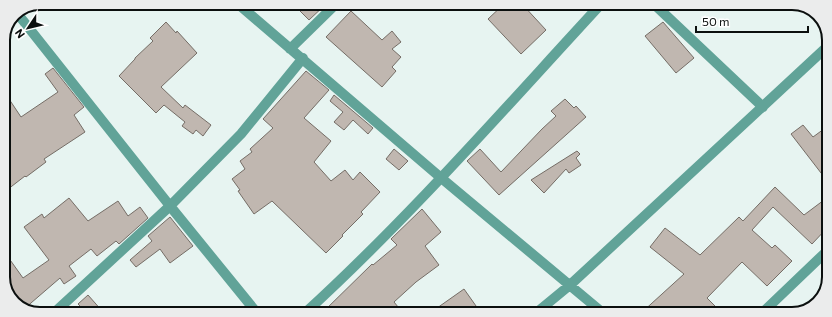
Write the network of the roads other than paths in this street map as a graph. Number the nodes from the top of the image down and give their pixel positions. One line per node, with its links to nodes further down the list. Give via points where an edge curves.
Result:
1 (245, 10): 6 (street)
2 (330, 10): 6 (street)
3 (595, 10): 10 (street)
4 (660, 10): 9 (street)
5 (22, 16): 11 (street)
6 (290, 49): 8 (street)
7 (822, 52): 9 (street)
8 (303, 58): 10 (street); 11 (street, via 241,134)
9 (764, 106): 13 (street)
10 (440, 177): 13 (street); 16 (street, via 344,278)
11 (170, 206): 14 (street); 15 (street)
12 (822, 256): 19 (street)
13 (570, 286): 17 (street); 18 (street)
14 (60, 307)
15 (252, 307)
16 (312, 307)
17 (544, 307)
18 (595, 307)
19 (768, 307)

